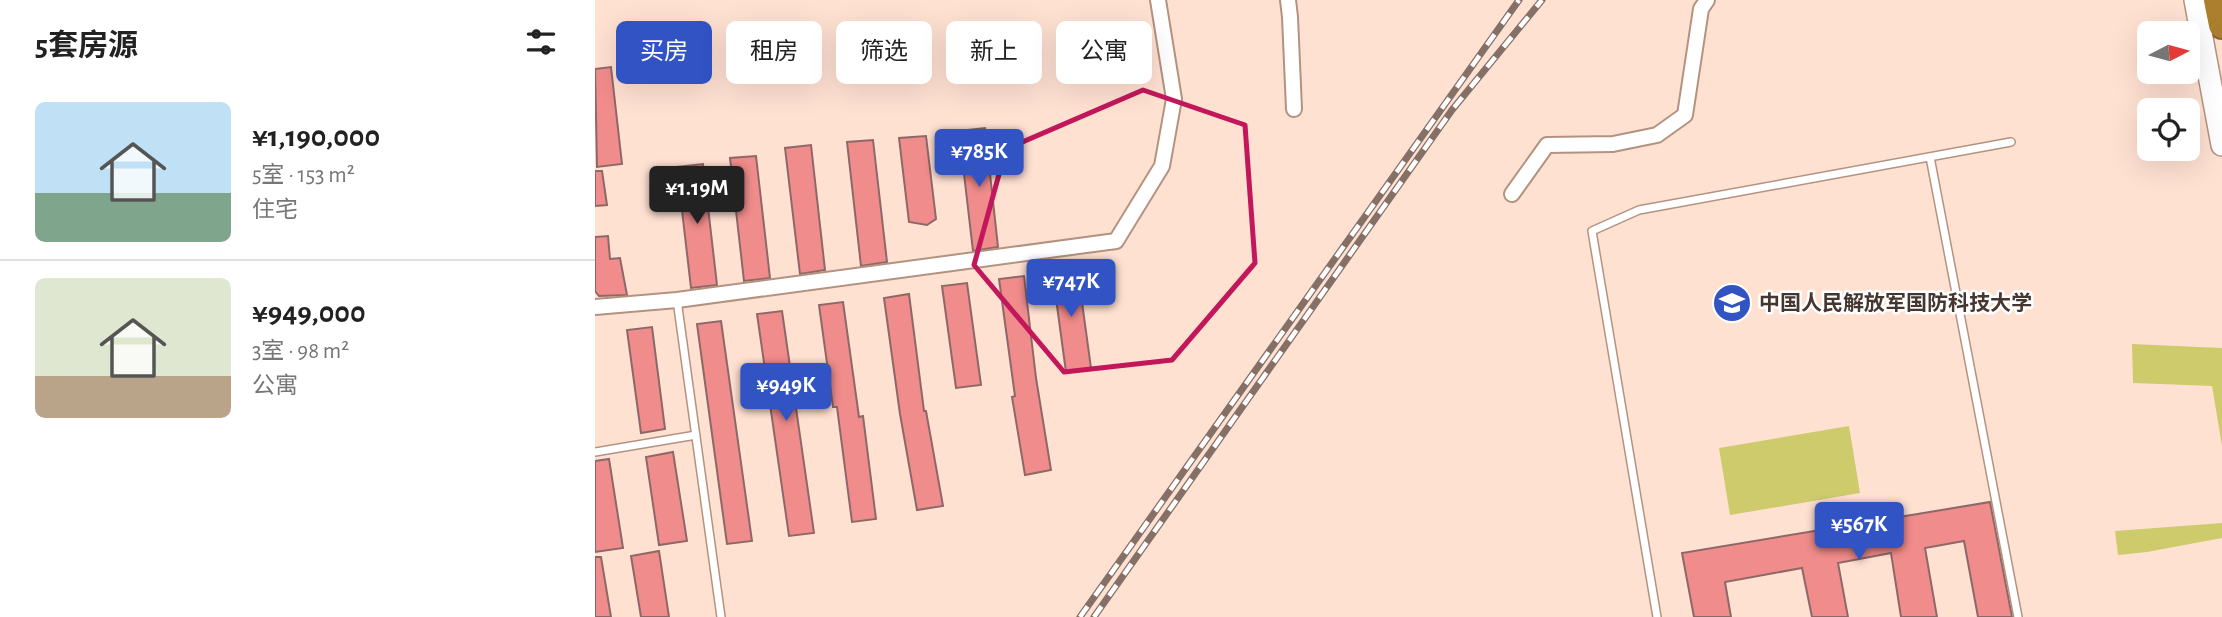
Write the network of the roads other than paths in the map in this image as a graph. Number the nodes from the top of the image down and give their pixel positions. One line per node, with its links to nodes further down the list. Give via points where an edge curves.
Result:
1 (1158, 0): 12 (street, via 1174,99 1162,166 1116,242)
2 (1288, 0): 7 (street)
3 (1707, 0): 11 (street, via 1701,9 1685,115 1657,135 1613,144 1548,145)
4 (2195, 0): 9 (street)
5 (2217, 0): 6 (highway)
6 (2222, 25)
7 (1294, 109)
8 (2011, 142): 10 (lane)
9 (2222, 145)
10 (1930, 157): 17 (lane, via 1639,210 1592,231); 18 (lane)
11 (1512, 194)
12 (677, 300): 13 (street); 14 (lane)
13 (595, 307)
14 (696, 435): 15 (lane); 16 (lane)
15 (595, 452)
16 (721, 617)
17 (1657, 617)
18 (2018, 617)

